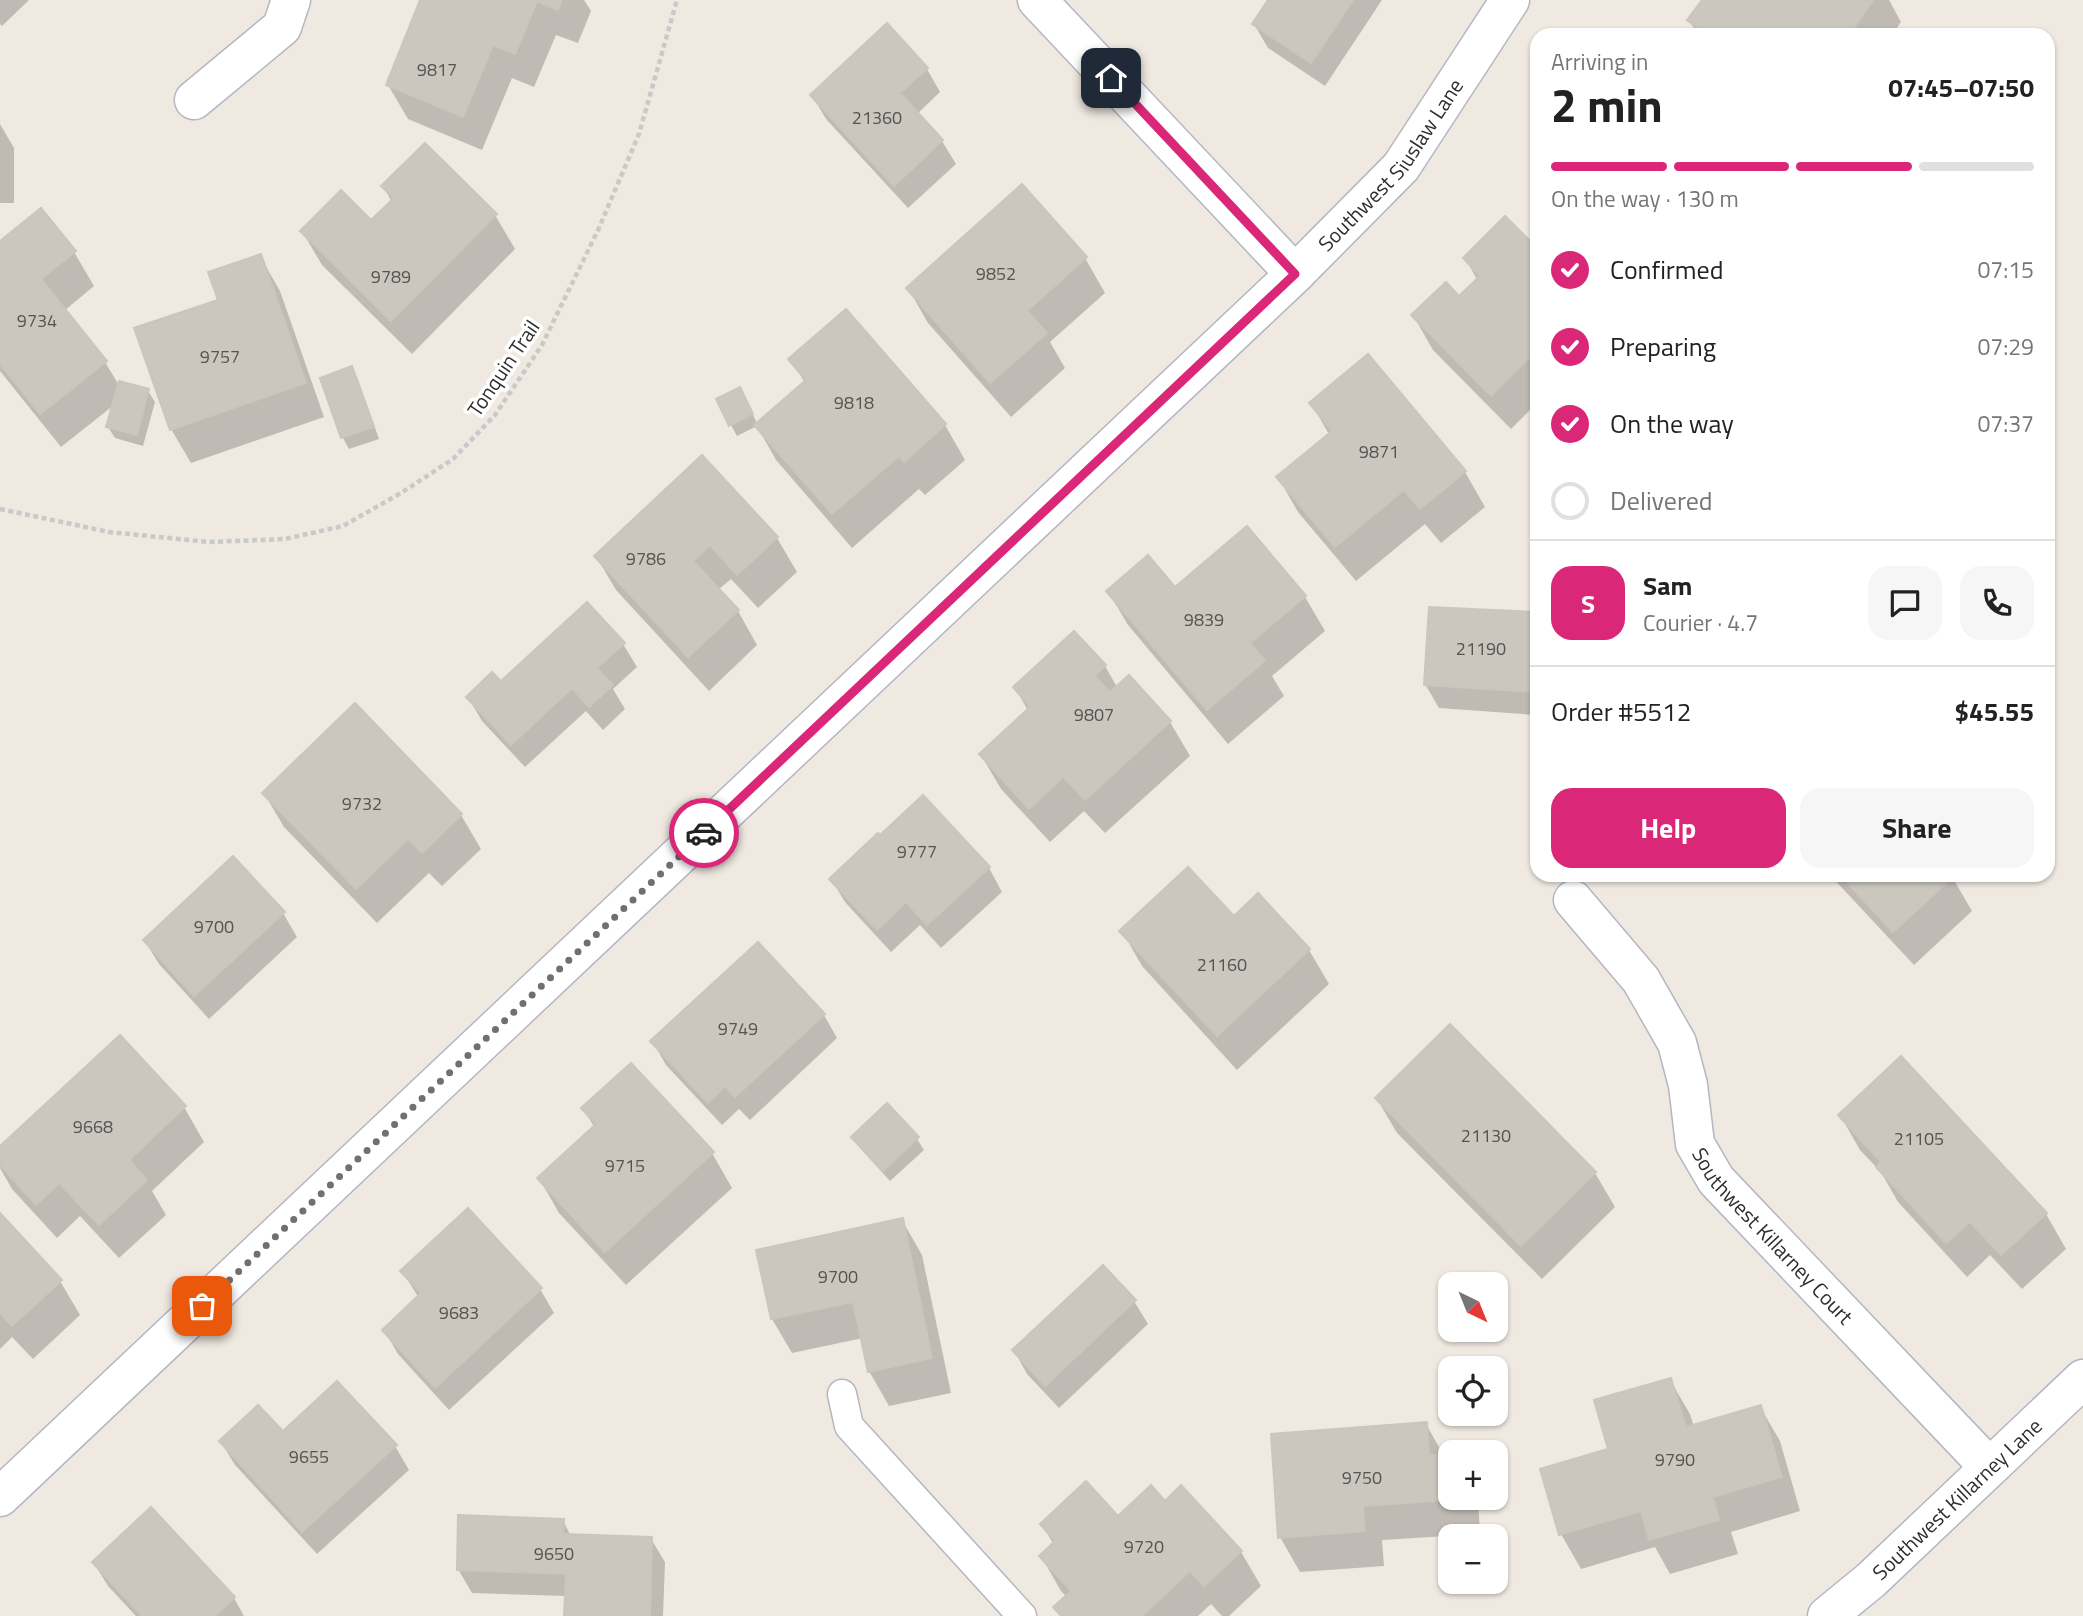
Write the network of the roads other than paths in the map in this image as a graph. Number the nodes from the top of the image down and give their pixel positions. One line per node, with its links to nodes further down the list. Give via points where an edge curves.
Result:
1 (291, 0): 4 (street, via 282,27)
2 (1037, 0): 5 (street)
3 (1510, 0): 5 (street, Southwest Siuslaw Lane, via 1401,167)
4 (194, 100)
5 (1295, 274): 10 (street, Southwest Siuslaw Lane)
6 (1573, 900): 9 (street, Southwest Killarney Court, via 1641,980 1677,1043 1688,1084 1695,1144 1716,1180)
7 (2083, 1380): 9 (street, Southwest Killarney Lane)
8 (842, 1394): 11 (lane, via 849,1426)
9 (1989, 1467): 12 (street, Southwest Killarney Lane)
10 (0, 1497)
11 (1022, 1616)
12 (1827, 1616)

